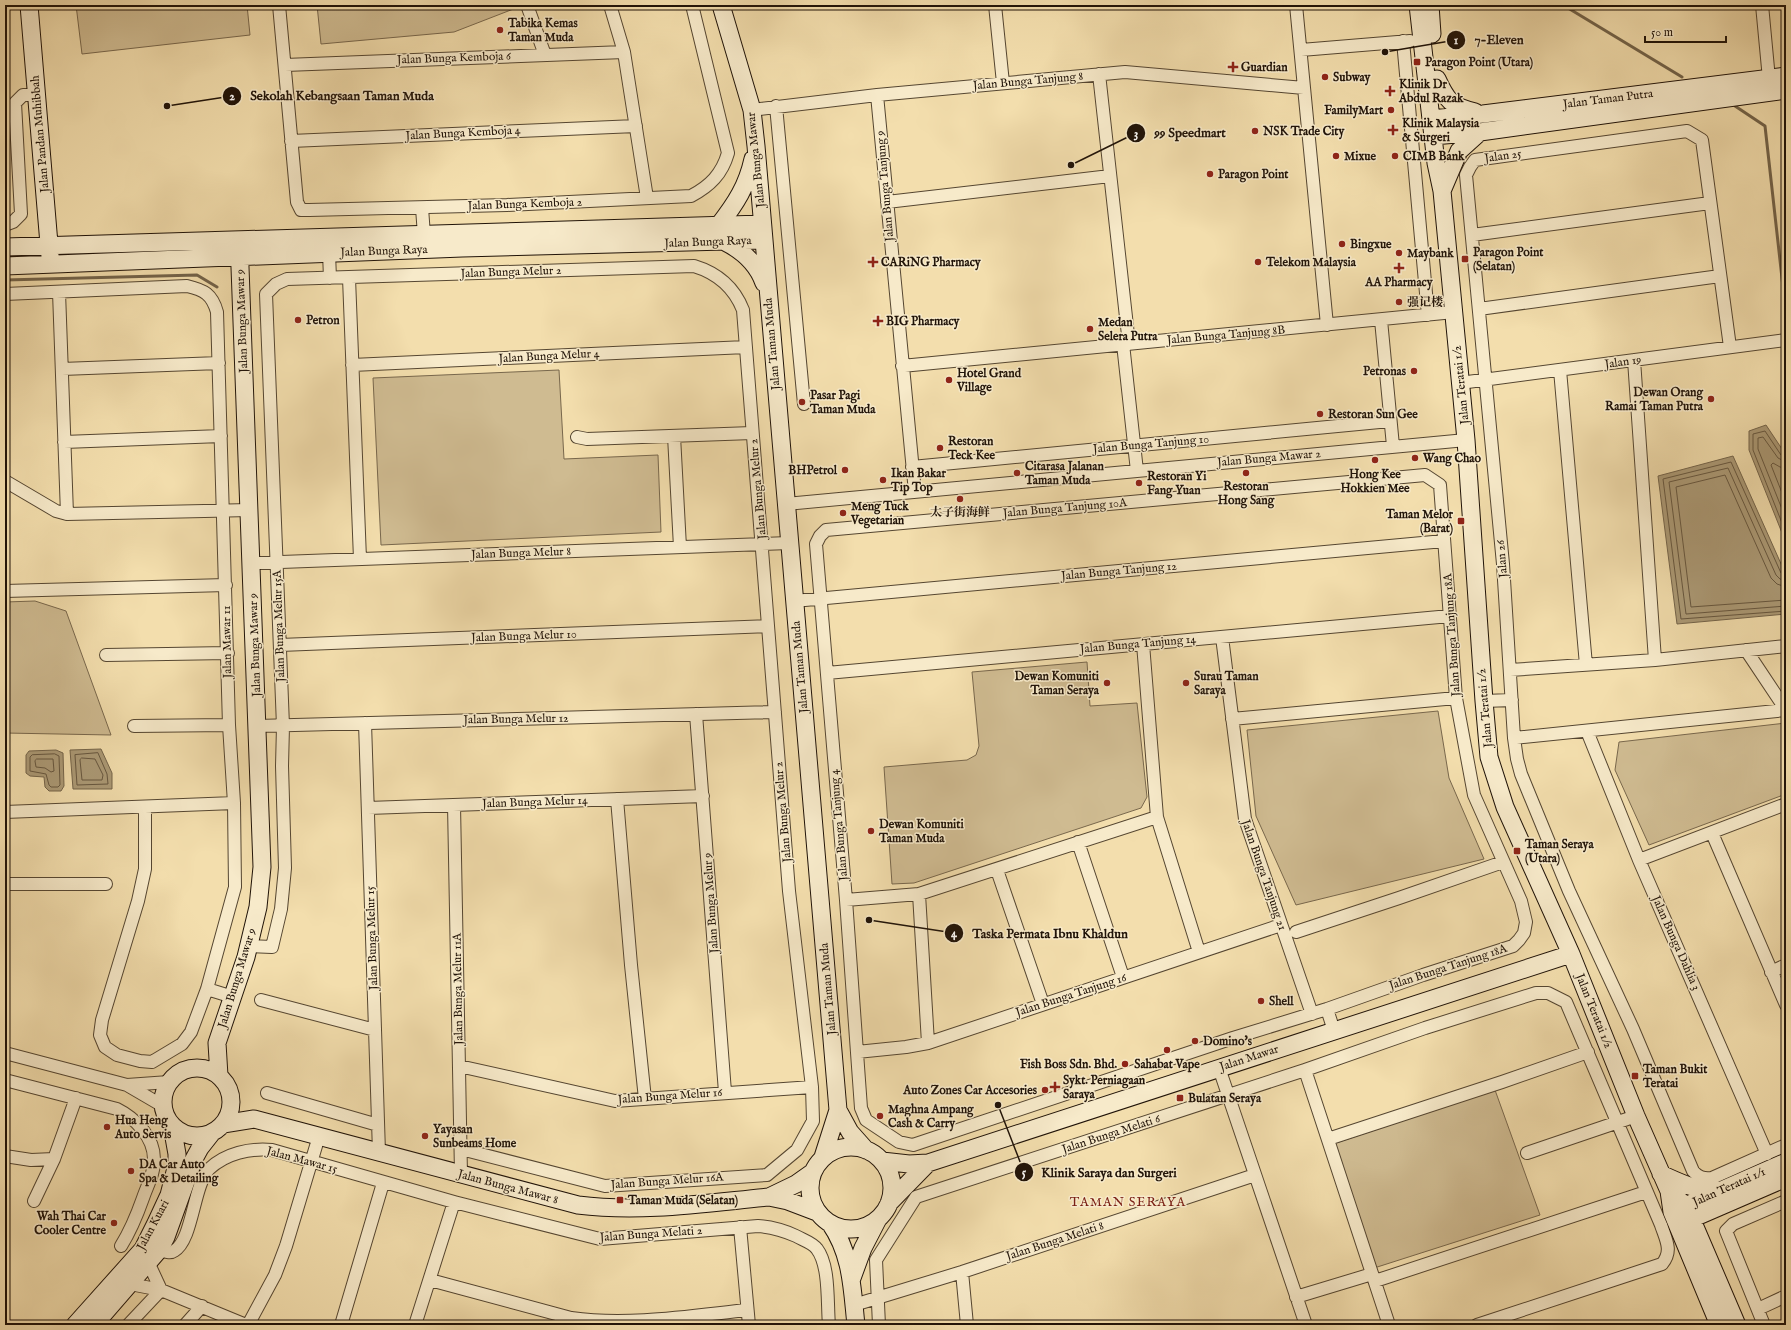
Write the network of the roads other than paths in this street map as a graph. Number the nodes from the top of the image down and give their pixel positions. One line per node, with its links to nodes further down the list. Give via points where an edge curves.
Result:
1 (29, 5): 24 (street, Jalan Pandan Muhibbah)
2 (279, 5): 17 (street)
3 (527, 5): 16 (street)
4 (610, 5): 15 (street)
5 (692, 5): 37 (street, Jalan Bunga Kemboja 2, via 728,153 724,167 704,189 691,196)
6 (721, 5): 27 (street, Jalan Bunga Mawar)
7 (995, 5): 21 (street)
8 (1296, 5): 14 (street)
9 (1418, 5): 12 (street, Jalan Teratai 1/2)
10 (1430, 5): 20 (street, Jalan Teratai 1/2)
11 (1762, 5): 19 (street)
12 (1422, 40): 13 (street); 29 (street, Jalan Teratai 1/2)
13 (1403, 41): 14 (street); 62 (street)
14 (1301, 50): 22 (street)
15 (624, 52): 16 (street, Jalan Bunga Kemboja 6); 30 (street)
16 (545, 55): 17 (street, Jalan Bunga Kemboja 6)
17 (285, 65): 33 (street)
18 (1099, 74): 21 (street, Jalan Bunga Tanjung 8); 22 (street, Jalan Bunga Tanjung 8, via 1125,72); 35 (street)
19 (1778, 78): 28 (street, Jalan Taman Putra)
20 (1437, 79): 28 (street, via 1454,106); 29 (street, Jalan Teratai 1/2)
21 (1003, 83): 25 (street, Jalan Bunga Tanjung 8)
22 (1304, 88): 64 (street)
23 (1786, 90): 31 (street, Jalan Taman Putra)
24 (37, 95): 41 (street, via 23,96 15,103 21,214 13,222); 47 (street, Jalan Pandan Muhibbah)
25 (876, 95): 26 (street, Jalan Bunga Tanjung 8); 38 (street, Jalan Bunga Tanjung 9)
26 (776, 106): 27 (street, Jalan Bunga Tanjung 8); 77 (street)
27 (752, 110): 34 (street, Jalan Bunga Mawar)
28 (1483, 114): 29 (street, Jalan Taman Putra)
29 (1436, 119): 32 (street, Jalan Teratai 1/2)
30 (636, 126): 33 (street, Jalan Bunga Kemboja 4); 37 (street)
31 (1480, 132): 32 (street, Jalan Taman Putra); 36 (street, via 1459,151)
32 (1439, 136): 36 (street, Jalan Teratai 1/2)
33 (291, 141): 40 (street, Jalan Bunga Kemboja 2, via 297,202 301,210)
34 (756, 146): 42 (street, via 742,192); 43 (street, Jalan Bunga Mawar)
35 (1110, 176): 38 (street); 66 (street)
36 (1442, 191): 61 (street, Jalan Teratai 1/2)
37 (647, 198): 40 (street, Jalan Bunga Kemboja 2)
38 (887, 202): 72 (street, Jalan Bunga Tanjung 9)
39 (1710, 203): 45 (street); 45 (street, Jalan 25, via 1702,140 1687,131 1476,160 1466,175); 53 (street)
40 (422, 208): 44 (street)
41 (5, 225)
42 (719, 225): 43 (street, Jalan Bunga Raya); 44 (street, Jalan Bunga Raya)
43 (762, 232): 46 (street, Jalan Bunga Raya); 59 (street, Jalan Taman Muda)
44 (424, 235): 49 (street, Jalan Bunga Raya)
45 (1472, 235): 60 (street, Jalan 25)
46 (725, 242): 50 (street, Jalan Bunga Raya); 59 (street, via 744,253 753,263 761,274)
47 (49, 246): 48 (street, Jalan Bunga Raya); 49 (street, Jalan Bunga Raya); 51 (street, Jalan Pandan Muhibbah)
48 (5, 247)
49 (239, 249): 50 (street, Jalan Bunga Raya); 51 (street, Jalan Bunga Raya); 93 (street, Jalan Bunga Mawar 9)
50 (329, 253): 54 (street)
51 (50, 264): 52 (street, Jalan Bunga Raya)
52 (5, 266)
53 (1720, 276): 60 (street); 68 (street)
54 (330, 278): 55 (street, Jalan Bunga Melur 2); 56 (street, Jalan Bunga Melur 2, via 287,279)
55 (349, 278): 67 (street, Jalan Bunga Melur 2, via 694,266 717,276 734,292 743,310); 71 (street)
56 (276, 284): 101 (street, Jalan Bunga Melur 15A, via 266,294)
57 (59, 292): 58 (street); 70 (street, Jalan Mawar 11, via 187,286 199,289 208,294 217,312); 73 (street)
58 (5, 294)
59 (768, 294): 92 (street, Jalan Taman Muda)
60 (1479, 309): 75 (street, Jalan 25)
61 (1454, 312): 62 (street, Jalan Bunga Tanjung 8B); 76 (street, Jalan Teratai 1/2)
62 (1428, 315): 63 (street, Jalan Bunga Tanjung 8B)
63 (1381, 320): 64 (street, Jalan Bunga Tanjung 8B); 78 (street)
64 (1327, 325): 66 (street, Jalan Bunga Tanjung 8B)
65 (1786, 340): 68 (street, Jalan 19)
66 (1126, 344): 72 (street, Jalan Bunga Tanjung 8B); 85 (street)
67 (746, 347): 71 (street, Jalan Bunga Melur 4); 79 (street, Jalan Bunga Melur 2)
68 (1730, 348): 69 (street, Jalan 19)
69 (1634, 360): 74 (street, Jalan 19); 116 (street)
70 (219, 363): 73 (street); 80 (street, Jalan Mawar 11)
71 (352, 365): 100 (street)
72 (902, 366): 87 (street, Jalan Bunga Tanjung 9)
73 (62, 369): 84 (street)
74 (1560, 370): 75 (street, Jalan 19); 117 (street)
75 (1486, 380): 76 (street, Jalan 19); 118 (street, Jalan 26)
76 (1460, 383): 83 (street, Jalan Teratai 1/2)
77 (804, 404)
78 (1390, 421): 85 (street, Jalan Bunga Tanjung 10); 86 (street)
79 (752, 433): 81 (street); 98 (street, Jalan Bunga Melur 2)
80 (221, 436): 84 (street); 94 (street, Jalan Mawar 11)
81 (674, 436): 82 (street, via 587,439); 99 (street)
82 (577, 437)
83 (1466, 440): 86 (street, Jalan Bunga Mawar 2); 122 (street, Jalan Teratai 1/2)
84 (64, 442): 95 (street)
85 (1134, 446): 87 (street, Jalan Bunga Tanjung 10); 88 (street)
86 (1393, 446): 88 (street, Jalan Bunga Mawar 2)
87 (912, 467): 91 (street, Jalan Bunga Tanjung 9)
88 (1137, 470): 91 (street, Jalan Bunga Mawar 2)
89 (1425, 475): 96 (street, Jalan Bunga Tanjung 18A, via 1440,485); 105 (street, Jalan Bunga Tanjung 10A, via 826,530 816,544)
90 (5, 481): 95 (street, via 56,511)
91 (915, 492): 92 (street, Jalan Bunga Mawar 2)
92 (786, 504): 97 (street, Jalan Taman Muda)
93 (250, 510): 94 (street); 102 (street, Jalan Bunga Mawar 9)
94 (224, 511): 95 (street); 103 (street, Jalan Mawar 11)
95 (67, 514)
96 (1444, 541): 105 (street, Jalan Bunga Tanjung 12); 107 (street, Jalan Bunga Tanjung 18A)
97 (789, 542): 98 (street, Jalan Bunga Melur 8); 106 (street, Jalan Taman Muda)
98 (763, 544): 99 (street, Jalan Bunga Melur 8); 108 (street, Jalan Bunga Melur 2)
99 (680, 547): 100 (street, Jalan Bunga Melur 8)
100 (360, 559): 101 (street, Jalan Bunga Melur 8)
101 (276, 562): 102 (street, Jalan Bunga Melur 8); 111 (street, Jalan Bunga Melur 15A)
102 (252, 563): 130 (street, Jalan Bunga Mawar 9)
103 (226, 585): 104 (street); 114 (street, Jalan Mawar 11)
104 (5, 591)
105 (820, 599): 106 (street, Jalan Bunga Tanjung 12); 119 (street, Jalan Bunga Tanjung 4)
106 (794, 602): 193 (street, Jalan Taman Muda)
107 (1450, 616): 109 (street, Jalan Bunga Tanjung 14); 120 (street, Jalan Bunga Tanjung 18A)
108 (768, 626): 111 (street, Jalan Bunga Melur 10); 124 (street, Jalan Bunga Melur 2)
109 (1222, 637): 110 (street, Jalan Bunga Tanjung 14); 126 (street, Jalan Bunga Tanjung 21)
110 (1143, 644): 119 (street, Jalan Bunga Tanjung 14); 144 (street)
111 (280, 645): 131 (street, Jalan Bunga Melur 15A)
112 (1786, 646): 113 (street)
113 (1746, 650): 116 (street); 123 (street)
114 (228, 653): 115 (street); 128 (street, Jalan Mawar 11)
115 (106, 655)
116 (1655, 660): 117 (street)
117 (1586, 665): 118 (street)
118 (1510, 670): 121 (street, Jalan 26)
119 (827, 673): 153 (street, Jalan Bunga Tanjung 4)
120 (1456, 698): 126 (street); 135 (street, Jalan Bunga Tanjung 18A)
121 (1512, 700): 122 (street); 133 (street, Jalan 26)
122 (1484, 701): 134 (street, Jalan Teratai 1/2)
123 (1786, 710): 132 (street)
124 (775, 712): 125 (street, Jalan Bunga Melur 12); 185 (street, Jalan Bunga Melur 2, via 789,891)
125 (696, 714): 127 (street, Jalan Bunga Melur 12); 136 (street, Jalan Bunga Melur 9)
126 (1232, 719): 154 (street, Jalan Bunga Tanjung 21, via 1245,819)
127 (365, 723): 131 (street, Jalan Bunga Melur 12); 142 (street, Jalan Bunga Melur 15)
128 (229, 725): 129 (street); 138 (street, Jalan Mawar 11)
129 (134, 726)
130 (257, 726): 131 (street, Jalan Bunga Melur 12); 156 (street, Jalan Bunga Mawar 9, via 262,866 258,907)
131 (283, 726): 156 (street, Jalan Bunga Melur 15A, via 285,868 281,909 272,947)
132 (1587, 731): 133 (street); 147 (street, Jalan Bunga Dahlia 3)
133 (1514, 738): 209 (street, via 1522,774 1569,891 1633,1029 1693,1171 1704,1178 1712,1178)
134 (1489, 757): 135 (street); 158 (street, Jalan Teratai 1/2, via 1505,807)
135 (1467, 761): 148 (street, Jalan Bunga Tanjung 18A, via 1474,795)
136 (703, 796): 137 (street, Jalan Bunga Melur 14); 187 (street, Jalan Bunga Melur 9)
137 (617, 799): 140 (street, Jalan Bunga Melur 14); 191 (street)
138 (234, 804): 141 (street); 162 (street, Jalan Mawar 11, via 234,886)
139 (1786, 804): 145 (street)
140 (454, 805): 142 (street, Jalan Bunga Melur 14); 177 (street, Jalan Bunga Melur 11A)
141 (145, 807): 143 (street); 162 (street, Jalan Mawar 11, via 145,869 133,920 102,1020 100,1035 105,1047 117,1055 152,1062 182,1044 191,1032)
142 (368, 808): 170 (street, Jalan Bunga Melur 15)
143 (5, 812)
144 (1157, 817): 146 (street); 157 (street)
145 (1712, 833): 147 (street); 160 (street)
146 (1078, 842): 149 (street); 161 (street)
147 (1639, 860): 209 (street, Jalan Bunga Dahlia 3)
148 (1503, 862): 155 (street); 168 (street, Jalan Bunga Tanjung 18A, via 1522,901 1526,922 1524,933 1513,946)
149 (997, 870): 152 (street); 166 (street)
150 (5, 884): 151 (street)
151 (106, 884)
152 (919, 894): 153 (street); 173 (street)
153 (846, 900): 174 (street, Jalan Bunga Tanjung 4)
154 (1281, 925): 157 (street, Jalan Bunga Tanjung 16); 169 (street, Jalan Bunga Tanjung 21)
155 (1296, 932)
156 (249, 946): 163 (street, Jalan Bunga Mawar 9)
157 (1199, 952): 161 (street, Jalan Bunga Tanjung 16)
158 (1571, 954): 171 (street, Jalan Mawar); 194 (street, Jalan Teratai 1/2)
159 (1786, 965): 160 (street)
160 (1771, 972): 167 (street)
161 (1123, 977): 166 (street, Jalan Bunga Tanjung 16)
162 (207, 989): 163 (street)
163 (232, 996): 172 (street, Jalan Bunga Mawar 9)
164 (260, 1000): 170 (street)
165 (1566, 1002): 175 (street, Jalan Teratai 1/2); 180 (street, Jalan Bunga Melati 6, via 1548,993 1536,993)
166 (1043, 1004): 173 (street, Jalan Bunga Tanjung 16)
167 (1786, 1005)
168 (1327, 1009): 169 (street, Jalan Bunga Tanjung 18A); 171 (street)
169 (1312, 1014): 203 (street, Jalan Bunga Tanjung 18A)
170 (375, 1030): 197 (street, Jalan Bunga Melur 15)
171 (1334, 1031): 179 (street, Jalan Mawar)
172 (217, 1043): 178 (street, Jalan Bunga Mawar 9); 181 (street, Jalan Bunga Mawar 9)
173 (928, 1043): 174 (street, Jalan Bunga Tanjung 16)
174 (857, 1052): 203 (street, Jalan Bunga Tanjung 4, via 861,1108 866,1120 899,1142)
175 (1588, 1052): 196 (street, Jalan Teratai 1/2); 201 (street)
176 (5, 1053): 184 (street)
177 (459, 1066): 191 (street, Jalan Bunga Melur 16, via 615,1101); 204 (street, Jalan Bunga Melur 11A)
178 (193, 1068): 181 (street, via 202,1068); 183 (street)
179 (1219, 1068): 189 (street); 216 (street, Jalan Mawar)
180 (1305, 1070): 189 (street, Jalan Bunga Melati 6); 201 (street)
181 (219, 1076): 186 (street)
182 (5, 1080): 190 (street)
183 (169, 1082): 184 (street); 192 (street)
184 (127, 1085): 192 (street)
185 (812, 1087): 187 (street, Jalan Bunga Melur 16); 205 (street, Jalan Bunga Melur 2, via 813,1121)
186 (230, 1092): 195 (street); 199 (street, via 229,1114)
187 (725, 1092): 191 (street, Jalan Bunga Melur 16)
188 (267, 1093): 197 (street)
189 (1228, 1096): 220 (street); 243 (street, Jalan Bunga Melati 6, via 916,1197 876,1260)
190 (76, 1098): 212 (street); 235 (street, via 117,1109 129,1115 147,1136 153,1151 153,1171 134,1224 123,1242)
191 (645, 1099)
192 (163, 1106): 198 (street)
193 (838, 1110): 206 (street, Jalan Taman Muda, via 850,1132); 211 (street, Jalan Taman Muda)
194 (1636, 1116): 196 (street); 219 (street, Jalan Teratai 1/2)
195 (254, 1119): 199 (street, Jalan Bunga Mawar 8); 200 (street, Jalan Bunga Mawar 8)
196 (1616, 1123): 208 (street); 224 (street, Jalan Teratai 1/2)
197 (378, 1125): 207 (street, Jalan Bunga Melur 15)
198 (172, 1126): 199 (street, via 190,1136 201,1136); 235 (street, Jalan Kuari, via 177,1154 175,1174)
199 (217, 1129): 234 (street, Jalan Kuari, via 194,1159)
200 (319, 1136): 207 (street, Jalan Bunga Mawar 8); 214 (street)
201 (1328, 1139): 238 (street)
202 (1786, 1145): 209 (street)
203 (913, 1146)
204 (461, 1148): 205 (street, Jalan Bunga Melur 16A, via 605,1186 767,1175); 218 (street, Jalan Bunga Melur 11A)
205 (797, 1150)
206 (866, 1150): 211 (street, via 844,1147); 213 (street)
207 (378, 1152): 218 (street, Jalan Bunga Mawar 8)
208 (1527, 1153)
209 (1767, 1154)
210 (5, 1156): 212 (street, via 31,1160)
211 (823, 1157): 217 (street)
212 (54, 1159): 226 (street)
213 (882, 1161): 216 (street, Jalan Mawar); 229 (street, via 892,1181)
214 (311, 1162): 222 (street, Jalan Mawar 15); 234 (street, Jalan Mawar 15, via 272,1150 258,1149 244,1150 227,1158 209,1170 201,1182 190,1223 180,1245 170,1253); 255 (street, via 286,1246 275,1275)
215 (1786, 1162): 223 (street, Jalan Teratai 1/1)
216 (928, 1163): 229 (street, Jalan Mawar)
217 (813, 1172): 225 (street, Jalan Bunga Mawar 8, via 796,1184); 231 (street, via 811,1199)
218 (461, 1174): 225 (street, Jalan Bunga Mawar 8, via 578,1205 608,1208 638,1208)
219 (1661, 1174): 223 (street, via 1692,1188); 230 (street, Jalan Teratai 1/2)
220 (1255, 1175): 236 (street, Jalan Bunga Melati 8); 244 (street)
221 (1786, 1178): 230 (street, Jalan Teratai 1/1)
222 (383, 1183): 228 (street, Jalan Mawar 15); 256 (street)
223 (1722, 1190): 230 (street, Jalan Teratai 1/1)
224 (1646, 1192): 238 (street); 265 (street, Jalan Teratai 1/2, via 1669,1248 1662,1264)
225 (769, 1197): 231 (street, Jalan Bunga Mawar 8, via 788,1200)
226 (34, 1201)
227 (1786, 1201): 247 (street, via 1733,1224 1726,1231)
228 (454, 1202): 233 (street, Jalan Bunga Melati 2, via 600,1238); 239 (street)
229 (889, 1203): 232 (street)
230 (1682, 1216): 266 (street, Jalan Teratai 1/2); 267 (street, Jalan Teratai 1/2)
231 (824, 1218): 232 (street, via 839,1227 855,1228 870,1225); 237 (street, via 844,1246)
232 (878, 1219): 237 (street, via 863,1248)
233 (740, 1228): 248 (street); 259 (street, Jalan Bunga Melati 2, via 780,1229 817,1248 825,1269)
234 (160, 1250): 235 (street, Jalan Kuari)
235 (146, 1256): 240 (street, Jalan Kuari); 241 (street); 251 (street, Jalan Kuari)
236 (962, 1272): 243 (street, Jalan Bunga Melati 8); 262 (street)
237 (852, 1278): 245 (street)
238 (1374, 1278): 244 (street); 264 (street)
239 (430, 1280): 249 (street); 257 (street)
240 (130, 1284): 241 (street); 252 (street, Jalan Kuari)
241 (161, 1290): 246 (street); 253 (street)
242 (1786, 1296): 247 (street)
243 (876, 1298): 245 (street, Jalan Bunga Melati 8); 261 (street)
244 (1296, 1298): 263 (street)
245 (854, 1305): 260 (street)
246 (202, 1306): 254 (street); 255 (street)
247 (1758, 1309): 268 (street)
248 (747, 1310): 250 (street); 258 (street)
249 (570, 1322): 250 (street)
250 (666, 1322)
251 (75, 1325)
252 (94, 1325)
253 (128, 1325)
254 (185, 1325)
255 (250, 1325)
256 (341, 1325)
257 (415, 1325)
258 (749, 1325)
259 (829, 1325)
260 (856, 1325)
261 (879, 1325)
262 (966, 1325)
263 (1306, 1325)
264 (1389, 1325)
265 (1477, 1325)
266 (1719, 1325)
267 (1736, 1325)
268 (1764, 1325)

